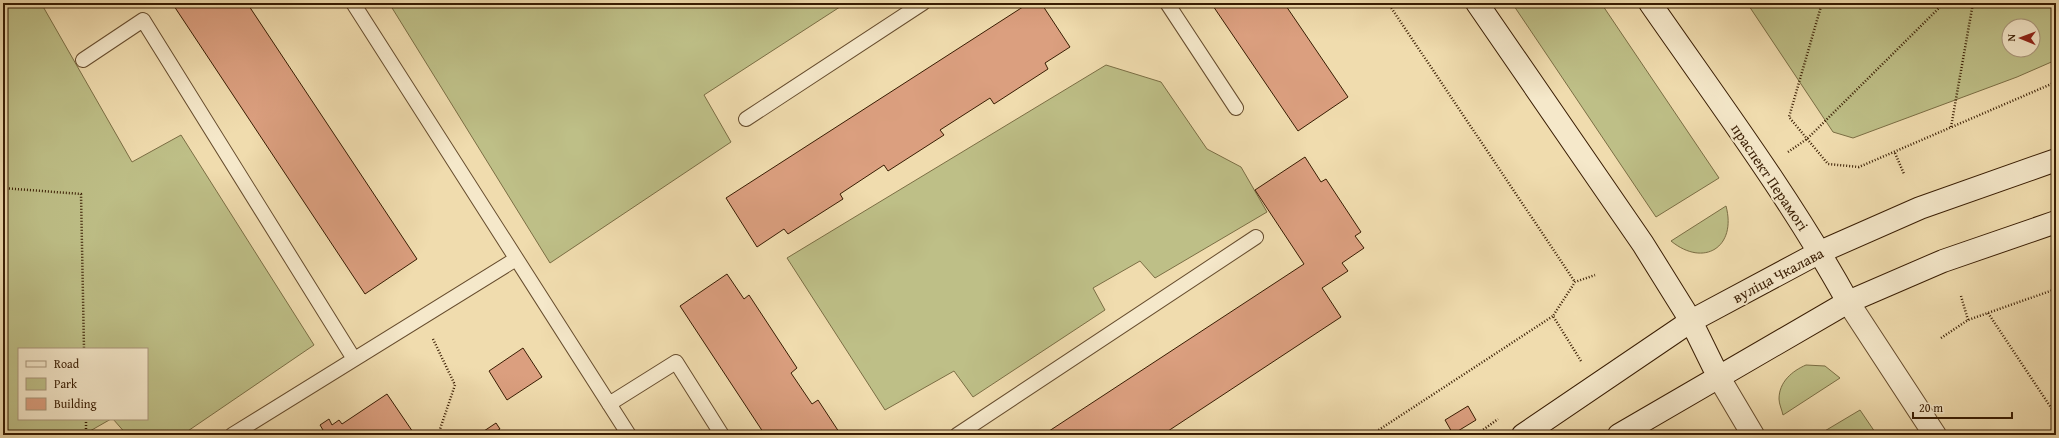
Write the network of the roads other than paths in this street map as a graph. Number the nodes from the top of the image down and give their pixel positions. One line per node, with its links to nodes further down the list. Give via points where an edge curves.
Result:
1 (353, 3): 13 (lane)
2 (923, 3): 8 (lane)
3 (1167, 3): 7 (lane)
4 (1477, 3): 15 (main road, via 1644,244)
5 (1650, 3): 12 (main road, праспект Перамогі)
6 (83, 60): 16 (lane, via 143,20)
7 (1236, 108)
8 (746, 119)
9 (2056, 160): 12 (main road, вуліца Чкалава, via 1920,208)
10 (2056, 222): 14 (main road, via 1944,261)
11 (1256, 237): 22 (lane)
12 (1820, 252): 14 (main road, праспект Перамогі); 15 (main road, вуліца Чкалава)
13 (516, 259): 16 (lane); 18 (lane)
14 (1848, 302): 17 (main road); 26 (main road, праспект Перамогі)
15 (1691, 321): 17 (main road); 23 (main road, вуліца Чкалава)
16 (354, 359): 19 (lane)
17 (1718, 376): 24 (main road); 25 (main road)
18 (609, 404): 20 (lane); 21 (lane, via 676,362)
19 (232, 435)
20 (629, 435)
21 (722, 435)
22 (957, 435)
23 (1523, 435)
24 (1619, 435)
25 (1753, 435)
26 (1935, 435)

